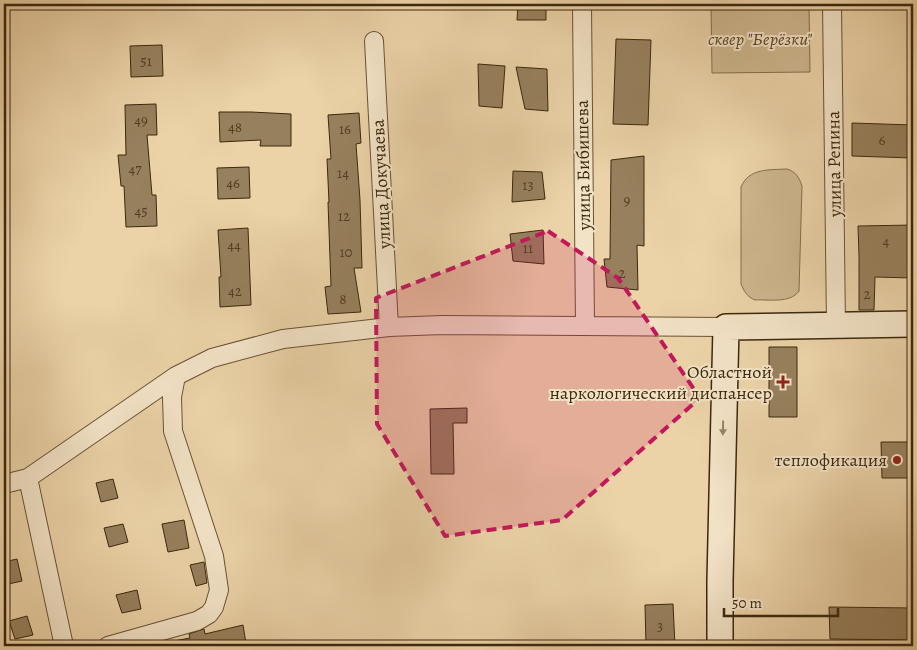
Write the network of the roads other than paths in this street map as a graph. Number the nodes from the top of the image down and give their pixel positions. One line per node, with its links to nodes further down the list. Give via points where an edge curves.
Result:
1 (582, 4): 6 (street, улица Бибишева)
2 (832, 4): 5 (street, улица Репина)
3 (374, 41): 7 (street, улица Докучаева)
4 (913, 324): 5 (street)
5 (836, 325): 8 (street)
6 (585, 326): 7 (street); 8 (street)
7 (389, 327): 9 (street, via 283,339 212,358)
8 (726, 327): 14 (street, one-way to 14)
9 (176, 376): 10 (street); 13 (street, via 172,397 174,431 214,556 219,590 214,607 197,621)
10 (28, 478): 11 (street); 12 (street)
11 (4, 484)
12 (61, 646)
13 (108, 646)
14 (720, 646)

